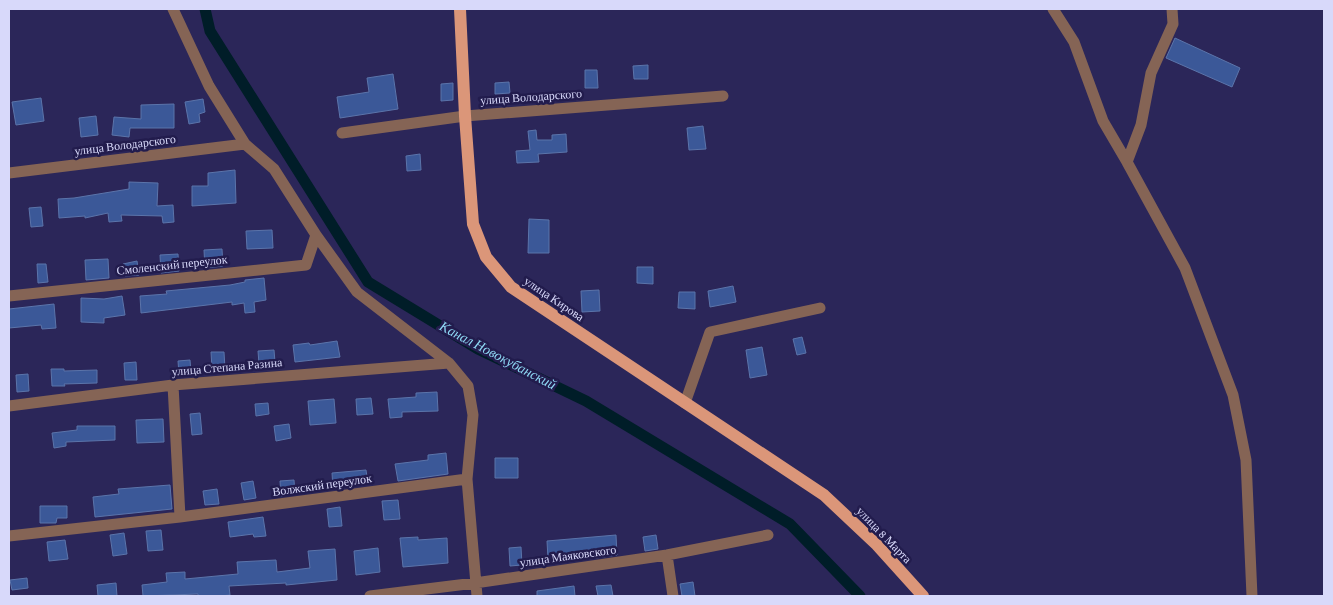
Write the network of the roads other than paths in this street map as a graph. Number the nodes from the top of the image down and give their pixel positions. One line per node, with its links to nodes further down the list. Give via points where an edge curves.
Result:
1 (173, 9): 8 (street, via 209,86)
2 (460, 9): 6 (main road, улица Кирова)
3 (1053, 9): 9 (street, via 1074,42 1103,121)
4 (1172, 9): 9 (street, via 1173,24 1152,73 1141,125)
5 (723, 96): 6 (street, улица Володарского)
6 (465, 116): 7 (street, улица Володарского); 16 (main road, улица Кирова, via 473,224 486,257 511,287)
7 (342, 133)
8 (245, 144): 10 (street, улица Володарского); 11 (street, via 274,169)
9 (1127, 162): 29 (street, via 1185,268 1233,395 1246,460)
10 (9, 173)
11 (316, 235): 12 (street, Смоленский переулок, via 306,265); 14 (street, via 357,292)
12 (9, 296)
13 (820, 308): 16 (street, via 710,332)
14 (449, 363): 15 (street, улица Степана Разина); 18 (street, via 468,386 473,415)
15 (173, 385): 17 (street, улица Степана Разина); 20 (street)
16 (685, 403): 19 (main road, улица Кирова)
17 (9, 406)
18 (467, 479): 20 (street, Волжский переулок); 24 (street)
19 (824, 495): 28 (main road, улица 8 Марта)
20 (180, 517): 22 (street, Волжский переулок)
21 (768, 535): 23 (street, улица Маяковского)
22 (9, 536)
23 (667, 555): 24 (street, улица Маяковского); 27 (street)
24 (475, 583): 25 (street, улица Маяковского); 26 (street)
25 (370, 596)
26 (477, 596)
27 (673, 596)
28 (923, 596)
29 (1252, 596)

